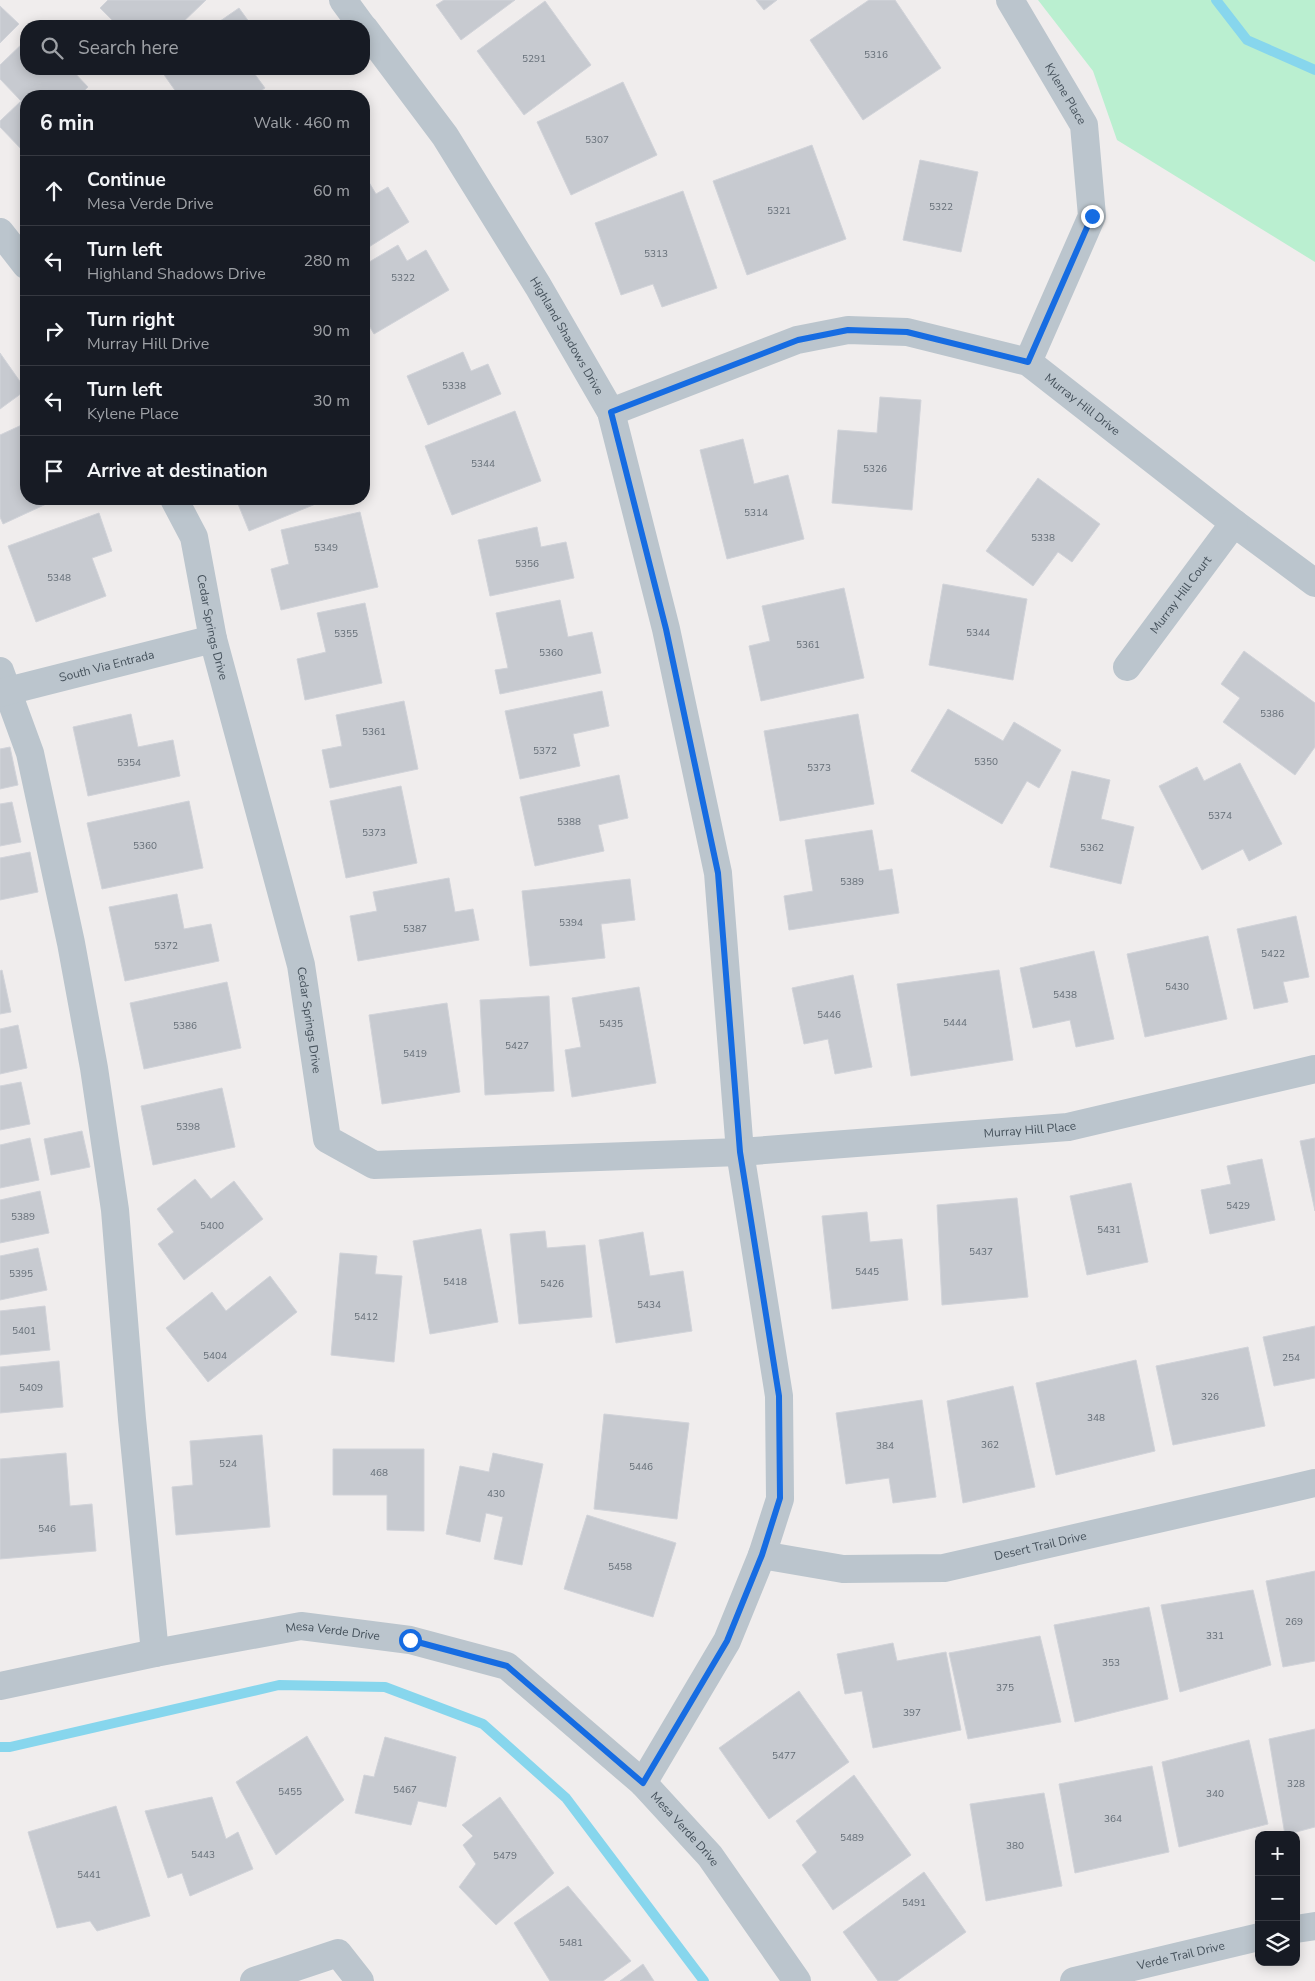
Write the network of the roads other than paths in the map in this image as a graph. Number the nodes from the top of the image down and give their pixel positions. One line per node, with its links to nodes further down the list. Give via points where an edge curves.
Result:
1 (343, 0): 3 (street, Highland Shadows Drive)
2 (1010, 0): 7 (street, Kylene Place, via 1084,125 1092,216)
3 (358, 20)
4 (370, 36): 8 (street, Highland Shadows Drive, via 445,136)
5 (0, 232): 6 (street)
6 (20, 258)
7 (1028, 362): 8 (street, Murray Hill Drive, via 907,332 848,330 798,340); 10 (street, Murray Hill Drive)
8 (611, 412): 16 (street, Highland Shadows Drive, via 666,629 718,873)
9 (177, 505): 12 (street, Cedar Springs Drive, via 194,537)
10 (1234, 522): 11 (street, Murray Hill Drive); 13 (street, Murray Hill Court)
11 (1315, 583)
12 (213, 639): 14 (street, South Via Entrada); 16 (street, Cedar Springs Drive, via 301,965 327,1139 374,1165)
13 (1127, 667)
14 (2, 685): 19 (street, via 30,752 94,1068 115,1210)
15 (1315, 1069): 16 (street, Murray Hill Place, via 1068,1127)
16 (740, 1152): 18 (street, Highland Shadows Drive, via 779,1396 780,1498)
17 (1315, 1483): 18 (street, Desert Trail Drive, via 944,1568 843,1569)
18 (762, 1555): 21 (street, Highland Shadows Drive, via 727,1641)
19 (155, 1653): 20 (street, Mesa Verde Drive); 21 (street, Mesa Verde Drive, via 301,1626 410,1640 497,1663 507,1666)
20 (0, 1686)
21 (643, 1783): 27 (street, Mesa Verde Drive, via 710,1856)
22 (1315, 1926): 23 (street)
23 (1300, 1929)
24 (1255, 1939): 28 (street, Verde Trail Drive)
25 (254, 1981): 26 (street, via 338,1952)
26 (360, 1981)
27 (797, 1981)
28 (1074, 1981)

